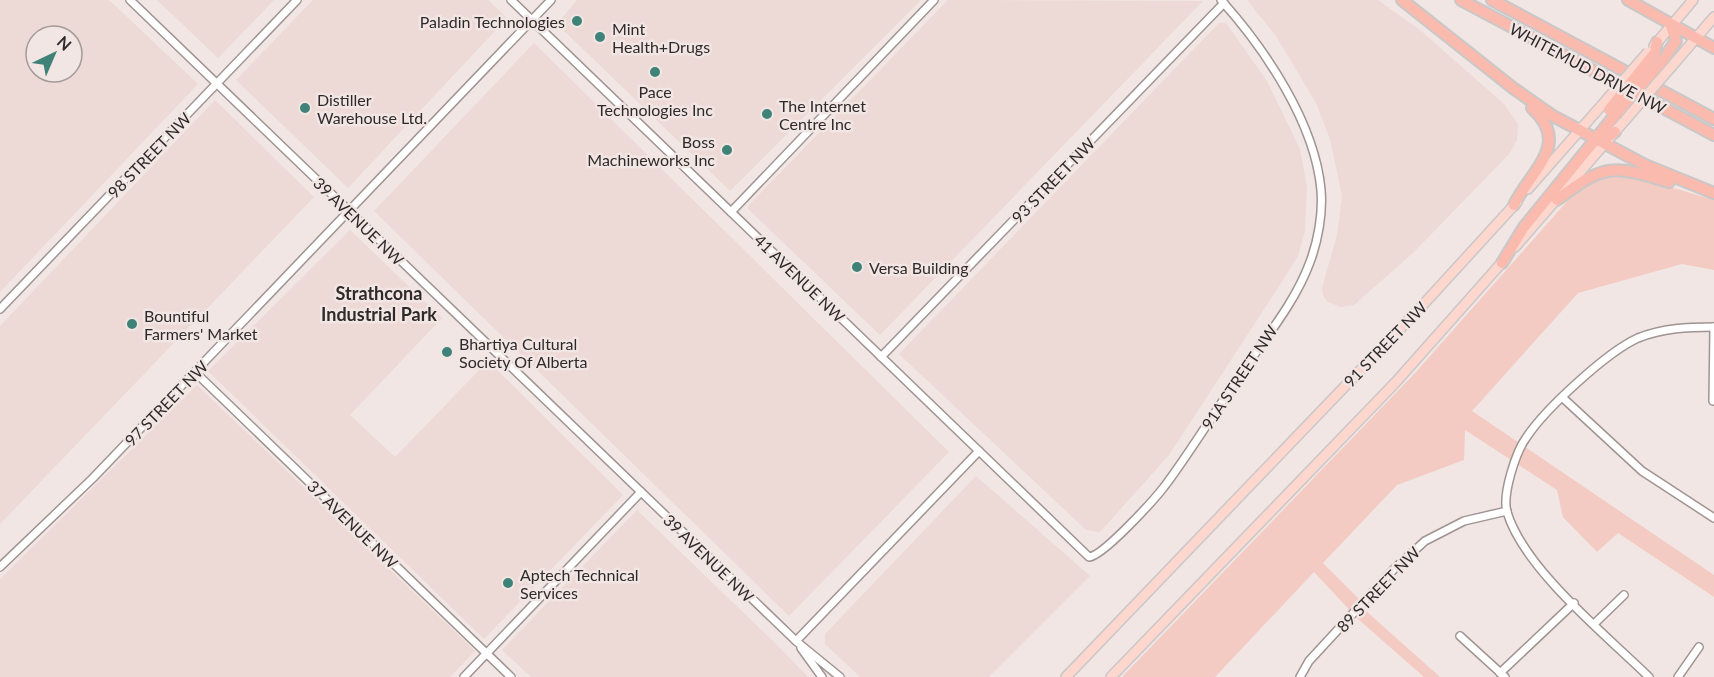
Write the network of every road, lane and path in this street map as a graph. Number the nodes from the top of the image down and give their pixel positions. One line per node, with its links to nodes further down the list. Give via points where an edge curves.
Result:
1 (130, 0): 19 (street, 39 AVENUE NW)
2 (297, 0): 19 (street, 98 STREET NW)
3 (511, 0): 13 (street, 41 AVENUE NW)
4 (551, 0): 13 (street, 97 STREET NW)
5 (934, 0): 31 (street)
6 (1402, 0): 20 (highway)
7 (1461, 0): 25 (highway, WHITEMUD DRIVE NW)
8 (1492, 0): 22 (highway, WHITEMUD DRIVE NW)
9 (1628, 0): 14 (highway)
10 (1693, 0): 14 (main road)
11 (1222, 2): 35 (street, 93 STREET NW); 43 (street, 91A STREET NW, via 1256,43 1305,129 1321,192 1318,229 1310,261 1293,297 1163,488 1103,551)
12 (1714, 17): 15 (main road, 91 STREET NW)
13 (532, 20): 30 (street, 97 STREET NW); 31 (street, 41 AVENUE NW)
14 (1671, 26): 15 (highway); 16 (main road); 18 (highway, via 1676,41)
15 (1696, 37): 17 (highway); 18 (main road, 91 STREET NW)
16 (1656, 42): 18 (highway)
17 (1714, 48)
18 (1659, 58): 21 (highway, bridge); 21 (main road, 91 STREET NW, bridge)
19 (217, 84): 30 (street, 39 AVENUE NW); 33 (street, 98 STREET NW)
20 (1513, 88): 23 (highway); 29 (highway, via 1544,119 1550,137 1544,160)
21 (1613, 112): 23 (main road, 91 STREET NW); 24 (main road, 91 STREET NW); 26 (highway)
22 (1714, 119)
23 (1581, 130): 26 (highway); 29 (main road, 91 STREET NW)
24 (1616, 132): 26 (highway)
25 (1714, 135)
26 (1601, 141): 27 (highway, via 1654,170); 28 (main road, 91 STREET NW); 32 (highway, via 1524,227)
27 (1714, 194): 28 (highway, via 1616,169 1591,175)
28 (1557, 200): 32 (main road, 91 STREET NW)
29 (1514, 206): 57 (main road, 91 STREET NW)
30 (349, 211): 36 (street, 97 STREET NW); 40 (street, 39 AVENUE NW)
31 (730, 212): 35 (street, 41 AVENUE NW)
32 (1502, 263): 58 (main road, 91 STREET NW, via 1395,383)
33 (0, 309)
34 (1714, 327): 37 (street, via 1679,327 1637,339 1602,360); 38 (street)
35 (881, 357): 39 (street, 41 AVENUE NW)
36 (195, 372): 44 (street, 97 STREET NW); 51 (street, 37 AVENUE NW)
37 (1563, 398): 41 (street, via 1525,439 1506,493); 42 (street, via 1642,471)
38 (1713, 401)
39 (979, 451): 43 (street, 41 AVENUE NW); 49 (street)
40 (641, 492): 49 (street, 39 AVENUE NW); 51 (street)
41 (1507, 511): 46 (street, via 1526,551); 59 (street, 89 STREET NW, via 1464,521 1425,541 1394,569 1309,662)
42 (1714, 518)
43 (1089, 557)
44 (0, 567)
45 (1624, 595): 47 (street)
46 (1574, 603): 47 (street); 52 (street)
47 (1594, 624): 60 (street)
48 (1460, 636): 52 (street)
49 (796, 641): 55 (street, 39 AVENUE NW); 56 (street, 39 AVENUE NW)
50 (1699, 647): 61 (street)
51 (487, 654): 53 (street); 54 (street, 37 AVENUE NW)
52 (1503, 675)
53 (464, 677)
54 (511, 677)
55 (822, 677)
56 (840, 677)
57 (1067, 677)
58 (1111, 677)
59 (1300, 677)
60 (1649, 677)
61 (1677, 677)

